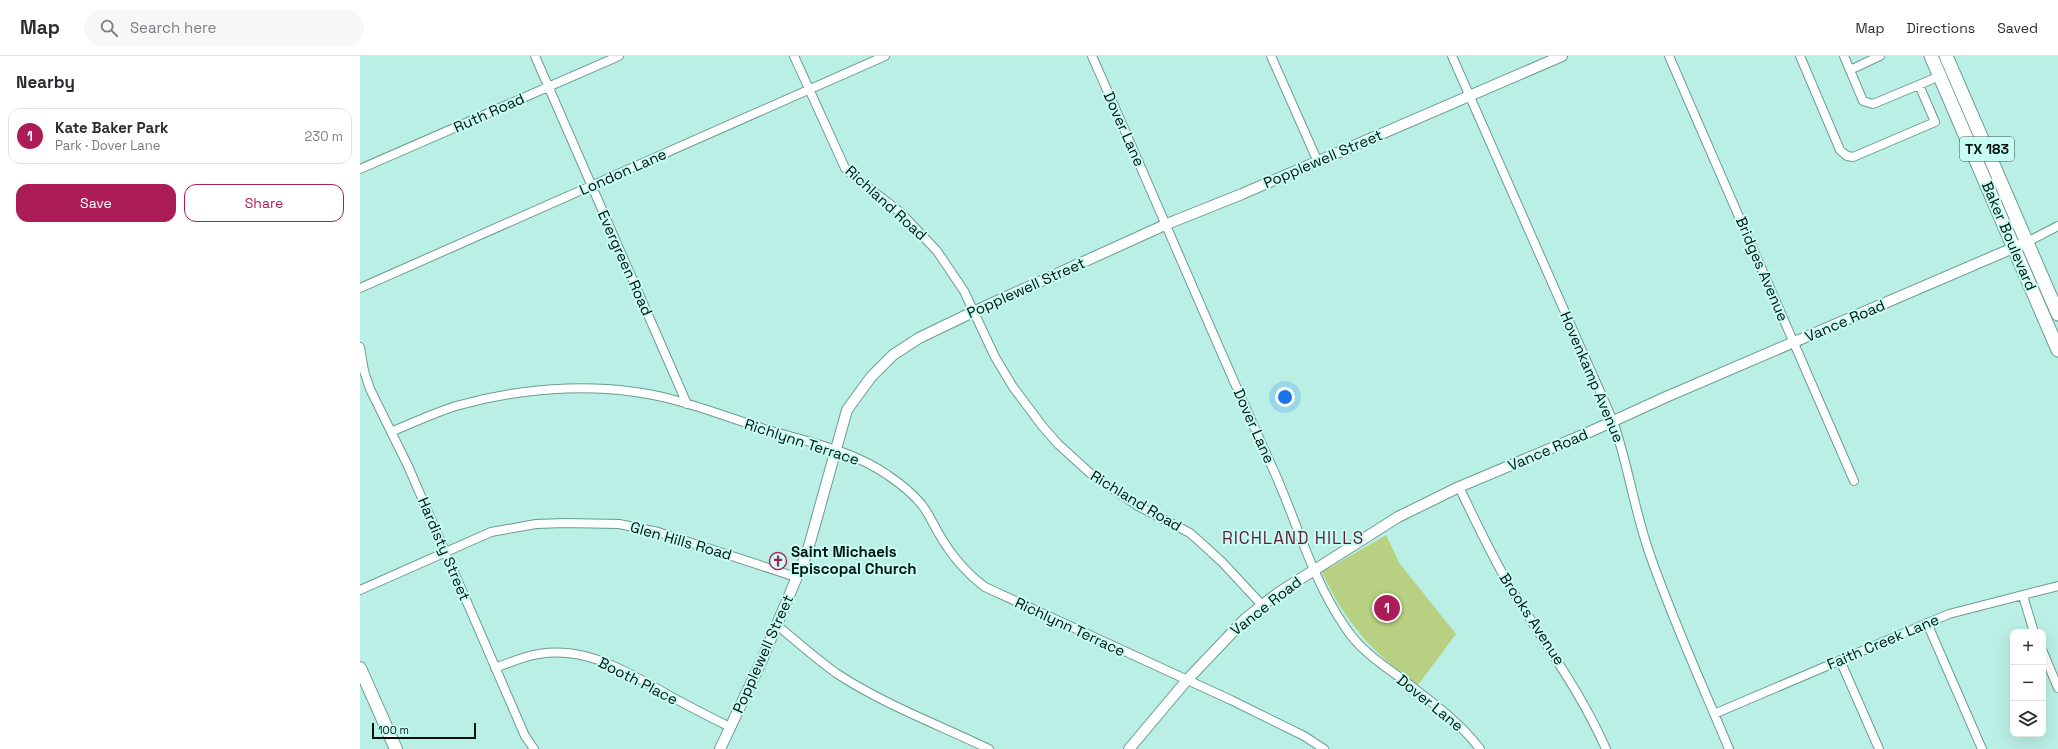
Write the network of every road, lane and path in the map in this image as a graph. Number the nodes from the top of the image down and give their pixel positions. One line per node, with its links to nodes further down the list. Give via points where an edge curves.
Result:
1 (535, 56): 18 (street, Evergreen Road)
2 (619, 56): 18 (street, Ruth Road)
3 (794, 56): 19 (street, Richland Road)
4 (885, 56): 19 (street, London Lane)
5 (1092, 56): 24 (street, Dover Lane)
6 (1271, 56): 21 (street)
7 (1452, 56): 20 (street, Hovenkamp Avenue)
8 (1562, 56): 20 (street, Popplewell Street)
9 (1669, 56): 31 (street, Bridges Avenue)
10 (1800, 56): 17 (street, via 1840,150 1847,156 1853,157 1935,122)
11 (1844, 56): 15 (street)
12 (1880, 56): 15 (street)
13 (1931, 56): 16 (main road, Baker Boulevard / TX 183)
14 (1946, 56): 26 (main road, Baker Boulevard / TX 183)
15 (1850, 70): 17 (street, via 1863,101 1873,104)
16 (1940, 76): 17 (street); 27 (main road, Baker Boulevard / TX 183)
17 (1918, 85)
18 (549, 87): 22 (street, Ruth Road); 23 (street, Evergreen Road)
19 (810, 90): 23 (street, London Lane); 29 (street, Richland Road, via 845,168 900,212 925,237 955,276)
20 (1469, 95): 21 (street, Popplewell Street); 35 (street, Hovenkamp Avenue)
21 (1318, 162): 24 (street, Popplewell Street)
22 (360, 169)
23 (592, 185): 28 (street, London Lane); 34 (street, Evergreen Road)
24 (1167, 224): 29 (street, Popplewell Street); 41 (street, Dover Lane)
25 (2058, 226): 26 (street)
26 (2027, 242): 27 (street, Vance Road); 30 (main road, Baker Boulevard / TX 183)
27 (2014, 248): 31 (street, Vance Road); 33 (main road, Baker Boulevard / TX 183)
28 (360, 288)
29 (974, 312): 37 (street, Popplewell Street, via 919,338 893,355 871,377 847,410); 46 (street, Richland Road, via 1012,387 1058,444 1091,474 1138,506 1190,533 1222,562)
30 (2058, 314)
31 (1794, 344): 35 (street, Vance Road); 38 (street, Bridges Avenue)
32 (360, 348): 36 (street, Hardisty Street, via 364,371)
33 (2058, 350)
34 (687, 404): 36 (street, Richlynn Terrace, via 650,394 600,388 515,394 456,407); 37 (street, Richlynn Terrace)
35 (1613, 421): 39 (street, Vance Road); 56 (street, Hovenkamp Avenue, via 1649,553)
36 (391, 432): 40 (street, Hardisty Street)
37 (836, 450): 42 (street, Popplewell Street, via 815,526); 54 (street, Richlynn Terrace, via 889,475 913,495 928,514 954,558 985,587)
38 (1854, 481)
39 (1459, 487): 41 (street, Vance Road, via 1398,517); 65 (street, Brooks Avenue, via 1495,560 1578,692)
40 (445, 551): 42 (street, Glen Hills Road, via 506,528 543,524 603,523 658,532); 44 (street, Glen Hills Road); 53 (street, Hardisty Street)
41 (1314, 570): 46 (street, Vance Road); 64 (street, Dover Lane, via 1337,614 1356,641 1451,718)
42 (796, 577): 48 (street, Popplewell Street)
43 (2058, 586): 45 (street, Faith Creek Lane)
44 (360, 590)
45 (2022, 596): 47 (street, Faith Creek Lane, via 1948,614); 49 (street)
46 (1262, 605): 54 (street, Vance Road, via 1229,634)
47 (1927, 623): 51 (street, Faith Creek Lane); 68 (street)
48 (777, 625): 57 (street, Popplewell Street); 61 (street, via 838,674)
49 (2033, 629)
50 (2046, 659): 55 (street)
51 (1840, 660): 56 (street, Faith Creek Lane); 67 (street)
52 (360, 668): 58 (main road)
53 (495, 668): 57 (street, Booth Place, via 538,654 576,654 597,658 619,667); 59 (street, Hardisty Street, via 525,736)
54 (1187, 680): 62 (street, Vance Road); 63 (street, Richlynn Terrace, via 1298,733)
55 (2058, 688)
56 (1714, 714): 66 (street, Hovenkamp Avenue)
57 (730, 727): 60 (street, Popplewell Street)
58 (396, 749)
59 (534, 749)
60 (720, 749)
61 (989, 749)
62 (1129, 749)
63 (1324, 749)
64 (1480, 749)
65 (1606, 749)
66 (1729, 749)
67 (1879, 749)
68 (1982, 749)

